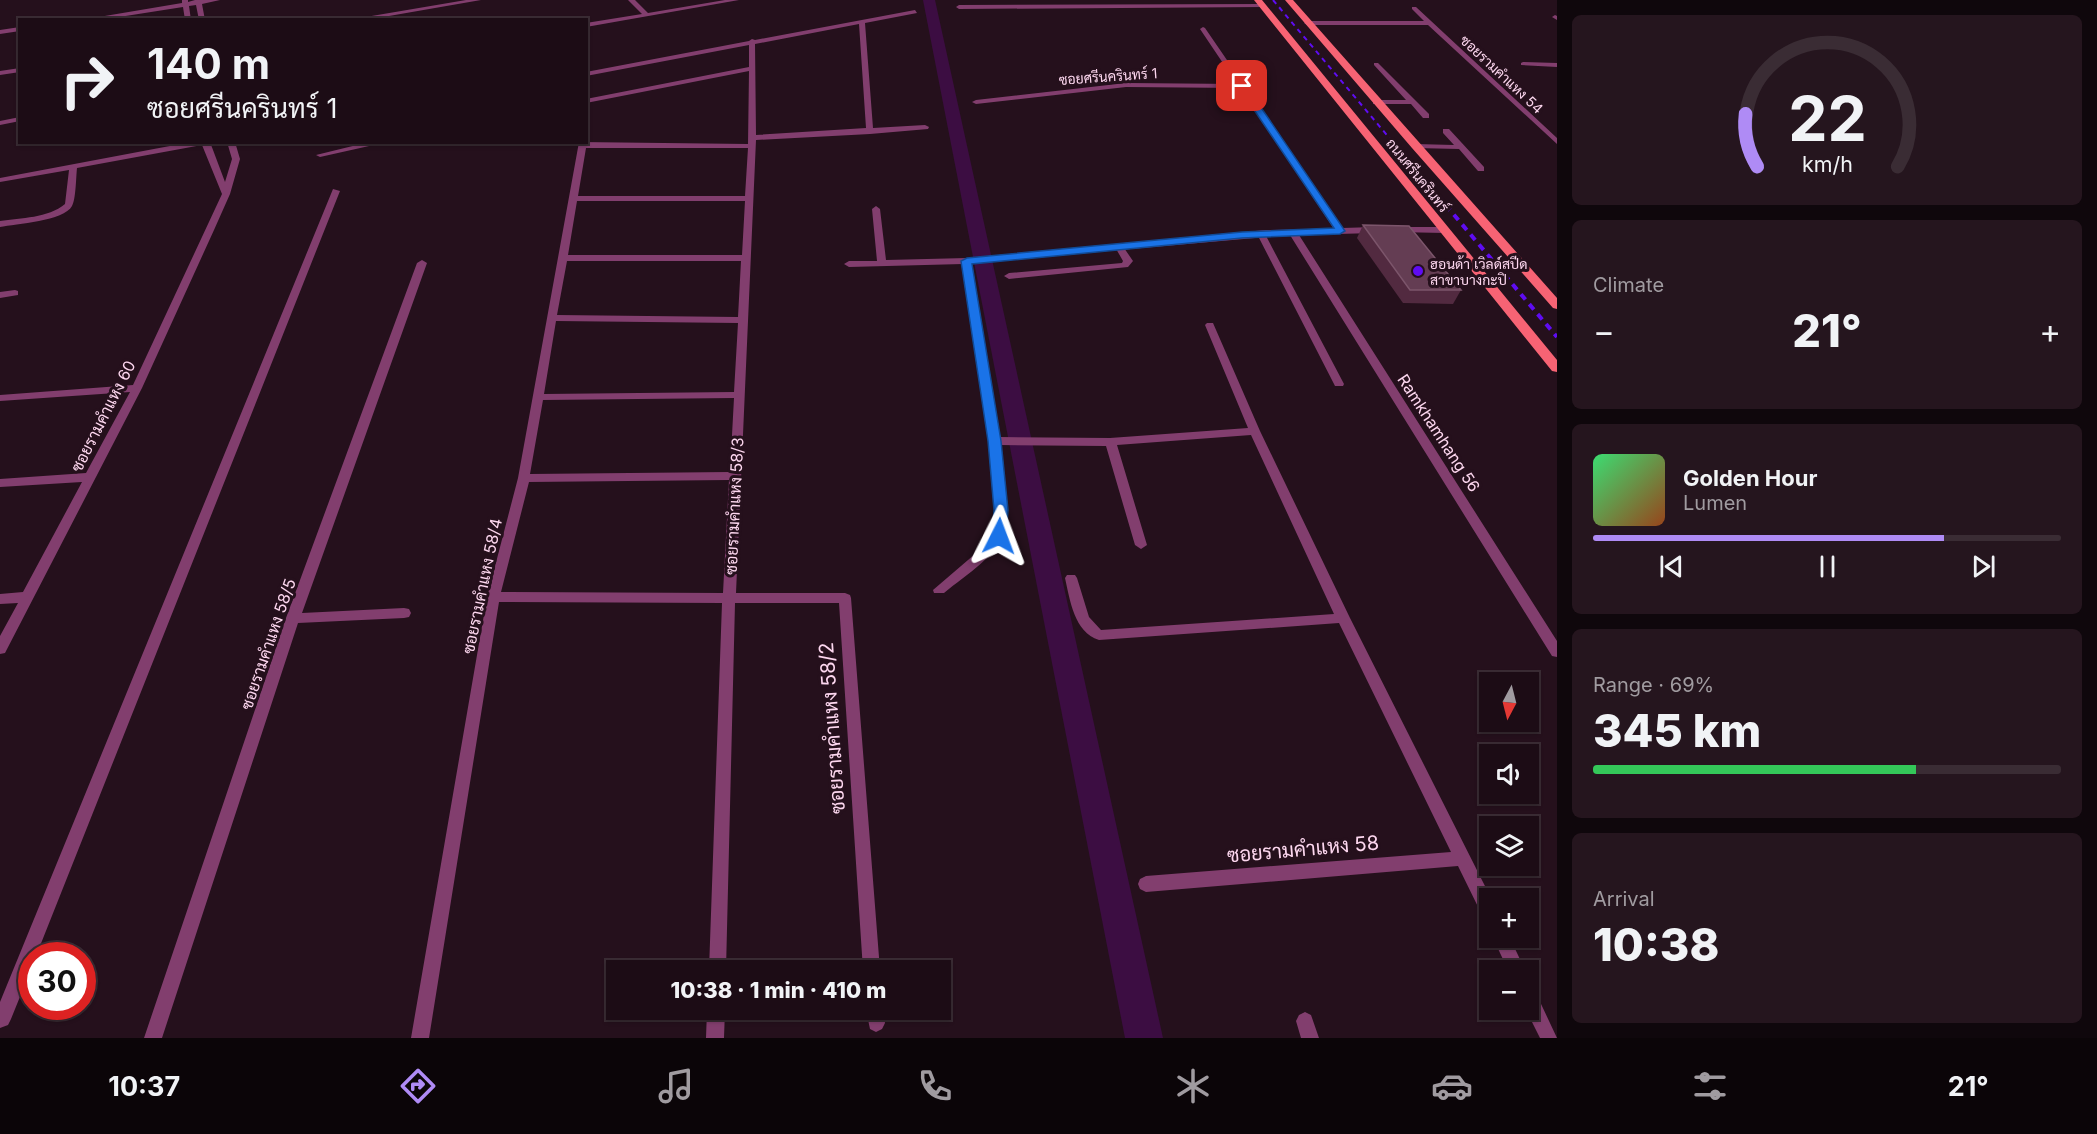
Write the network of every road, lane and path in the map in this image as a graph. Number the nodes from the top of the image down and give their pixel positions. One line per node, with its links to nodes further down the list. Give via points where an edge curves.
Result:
1 (217, 0): 6 (street)
2 (478, 0): 16 (street)
3 (631, 0): 12 (street)
4 (736, 0): 12 (street)
5 (1289, 0): 18 (main road, ถนนศรีนครินทร์)
6 (198, 1): 7 (street); 15 (street)
7 (185, 2): 13 (street); 14 (street)
8 (1260, 3): 9 (street); 63 (main road, ถนนศรีนครินทร์)
9 (959, 7)
10 (1414, 8): 19 (street, ซอยรามคำแหง 54)
11 (915, 12): 17 (street)
12 (646, 15): 20 (street)
13 (95, 18)
14 (188, 18)
15 (202, 18)
16 (364, 18)
17 (862, 21): 24 (street); 42 (street)
18 (1307, 23): 19 (street); 35 (main road, ถนนศรีนครินทร์)
19 (1430, 23): 44 (street, ซอยรามคำแหง 54)
20 (588, 25)
21 (18, 29): 23 (street)
22 (1203, 29): 32 (street)
23 (0, 32)
24 (752, 41): 28 (street, ซอยรามคำแหง 58/3); 31 (street)
25 (1376, 64): 36 (street)
26 (1523, 64): 27 (street)
27 (1557, 65)
28 (752, 68): 33 (street); 43 (street, ซอยรามคำแหง 58/3)
29 (18, 70): 30 (street)
30 (0, 73)
31 (588, 74)
32 (1242, 86): 34 (street, ซอยศรีนครินทร์ 1, via 1126,85); 64 (street)
33 (588, 101)
34 (976, 102)
35 (1376, 102): 36 (street); 51 (main road, ถนนศรีนครินทร์)
36 (1413, 102): 37 (street)
37 (1426, 116)
38 (18, 119): 39 (street)
39 (0, 123)
40 (925, 127): 42 (street)
41 (1446, 131): 52 (street)
42 (870, 132): 43 (street)
43 (752, 142): 50 (street); 59 (street, ซอยรามคำแหง 58/3)
44 (1557, 142)
45 (200, 144): 54 (street)
46 (206, 144): 58 (street)
47 (232, 144): 58 (street, ซอยรามคำแหง 60, via 236,159)
48 (373, 144): 53 (street)
49 (583, 144): 60 (street, ซอยรามคำแหง 58/4)
50 (588, 144)
51 (1415, 146): 52 (street); 77 (main road, ถนนศรีนครินทร์)
52 (1461, 147): 55 (street)
53 (320, 155)
54 (73, 166): 56 (street); 62 (street, via 69,205 65,209)
55 (1481, 169)
56 (0, 180)
57 (336, 190): 112 (street)
58 (226, 194): 83 (street, ซอยรามคำแหง 60)
59 (748, 198): 60 (street); 69 (street, ซอยรามคำแหง 58/3)
60 (574, 200): 68 (street, ซอยรามคำแหง 58/4)
61 (876, 209): 73 (street)
62 (0, 224)
63 (1445, 230): 64 (street); 81 (main road, ถนนศรีนครินทร์)
64 (1340, 231): 65 (street)
65 (1293, 232): 66 (street); 105 (street, Ramkhamhang 56)
66 (1260, 234): 67 (street); 82 (street)
67 (1119, 247): 70 (street); 74 (street, via 1128,261 1125,264)
68 (563, 258): 69 (street); 78 (street, ซอยรามคำแหง 58/4)
69 (746, 258): 79 (street, ซอยรามคำแหง 58/3)
70 (972, 261): 73 (street); 88 (street)
71 (422, 263): 102 (street, ซอยรามคำแหง 58/5)
72 (849, 264): 73 (street)
73 (882, 264)
74 (1009, 276)
75 (15, 293): 76 (street)
76 (0, 295)
77 (1557, 305)
78 (552, 318): 79 (street); 85 (street, ซอยรามคำแหง 58/4)
79 (744, 320): 84 (street, ซอยรามคำแหง 58/3)
80 (1209, 325): 87 (street)
81 (1557, 368)
82 (1339, 384)
83 (137, 388): 86 (street); 91 (street, ซอยรามคำแหง 60)
84 (739, 395): 85 (street); 90 (street, ซอยรามคำแหง 58/3)
85 (539, 397): 92 (street, ซอยรามคำแหง 58/4)
86 (0, 398)
87 (1255, 431): 89 (street); 103 (street)
88 (994, 441): 89 (street); 96 (street, via 1001,510 999,536)
89 (1110, 442): 94 (street)
90 (735, 476): 92 (street); 99 (street, ซอยรามคำแหง 58/3)
91 (91, 477): 93 (street); 97 (street, ซอยรามคำแหง 60)
92 (524, 478): 98 (street, ซอยรามคำแหง 58/4)
93 (0, 483)
94 (1141, 545)
95 (1071, 578): 103 (street, via 1085,624 1098,636)
96 (939, 590)
97 (27, 597): 100 (street); 104 (street, ซอยรามคำแหง 60)
98 (493, 597): 99 (street); 115 (street, ซอยรามคำแหง 58/4)
99 (729, 597): 109 (street, ซอยรามคำแหง 58/3); 110 (street, ซอยรามคำแหง 58/2, via 845,598)
100 (0, 599)
101 (404, 613): 102 (street)
102 (293, 618): 114 (street, ซอยรามคำแหง 58/5)
103 (1343, 618): 106 (street)
104 (0, 649)
105 (1557, 652)
106 (1463, 858): 107 (street, ซอยรามคำแหง 58); 108 (street)
107 (1146, 884)
108 (1479, 891)
109 (717, 960)
110 (871, 960)
111 (1539, 1018): 117 (street)
112 (0, 1019)
113 (716, 1020): 116 (street)
114 (153, 1038)
115 (420, 1038)
116 (715, 1038)
117 (1549, 1038)

